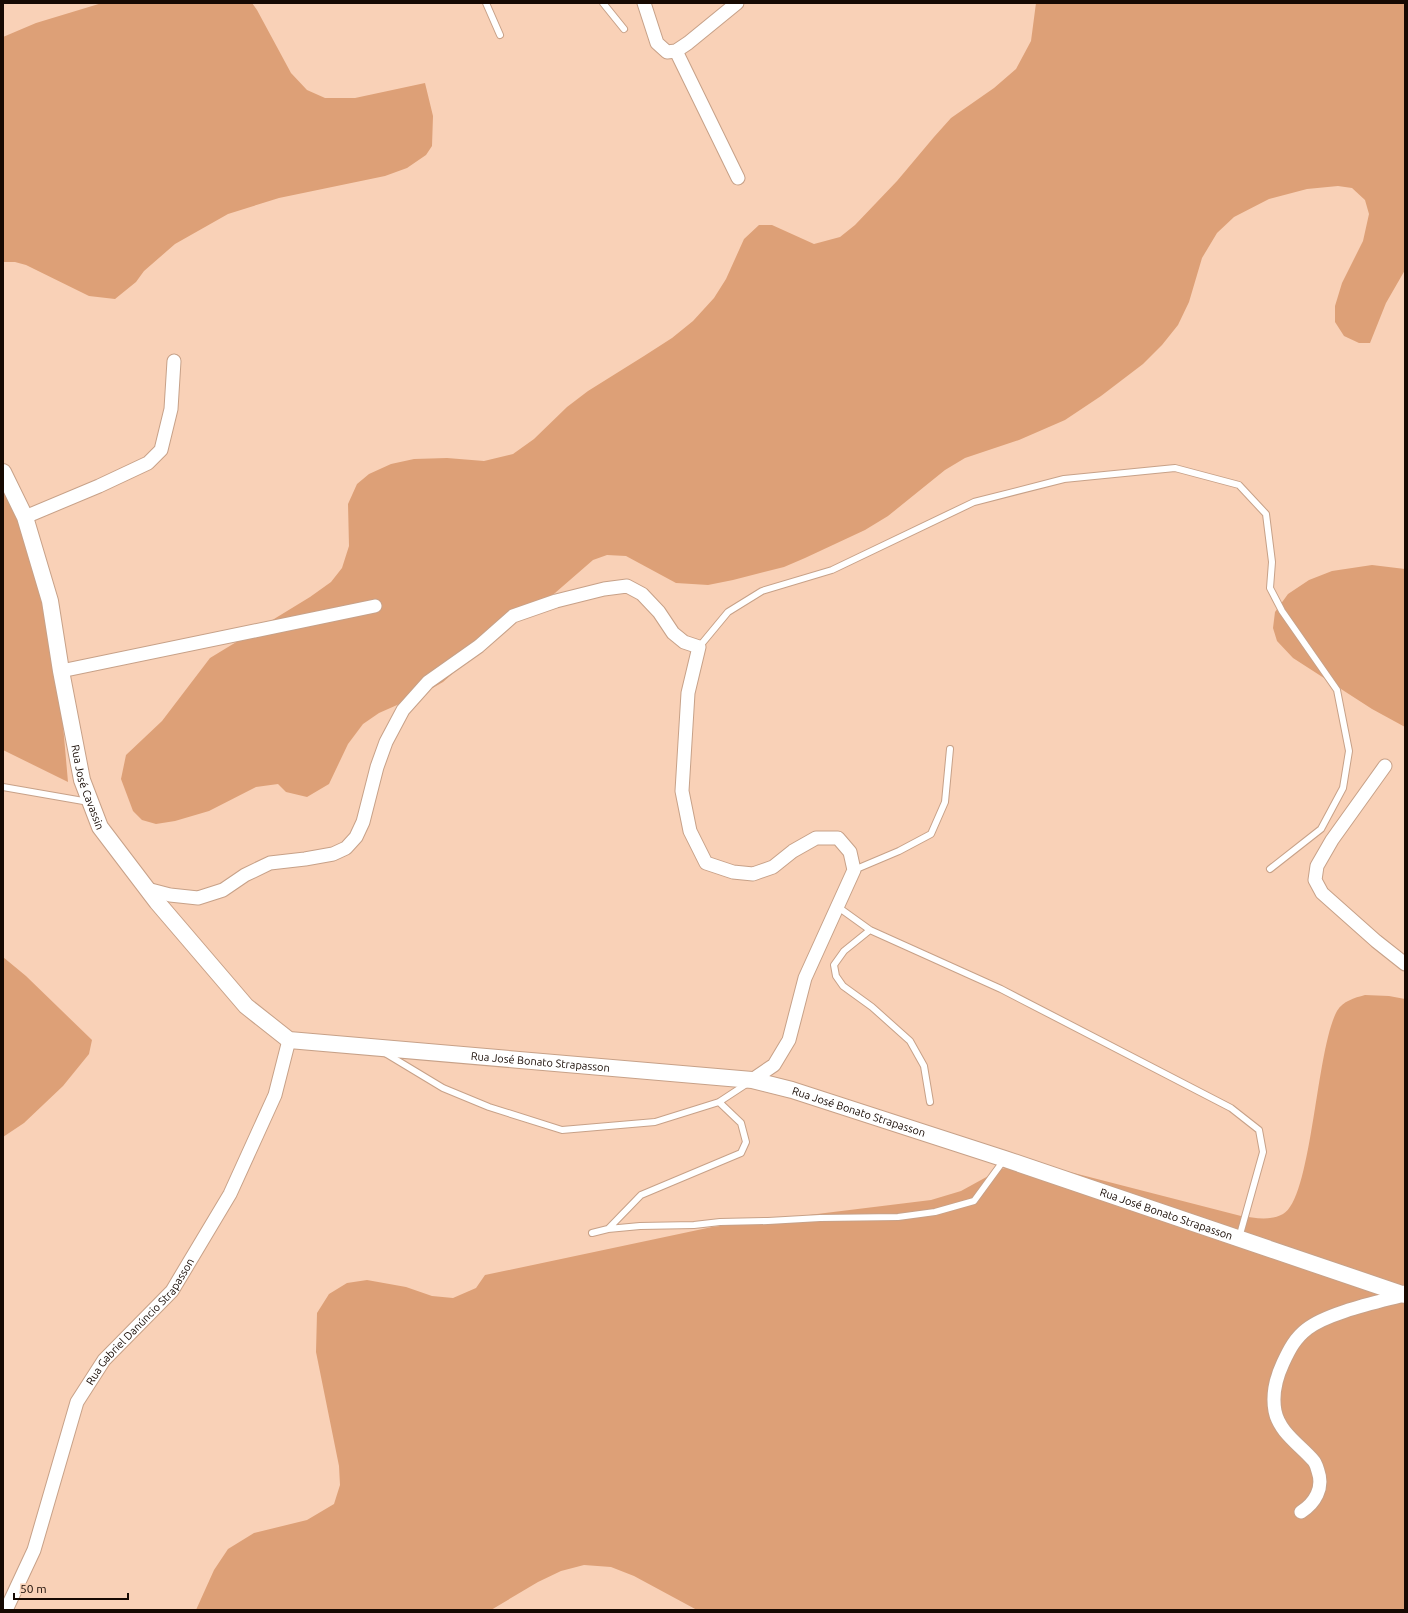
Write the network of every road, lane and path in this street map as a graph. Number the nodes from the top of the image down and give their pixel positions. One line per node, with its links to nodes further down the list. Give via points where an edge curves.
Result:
1 (486, 3): 6 (lane)
2 (603, 3): 5 (lane)
3 (644, 3): 7 (street, via 657,43 667,52)
4 (737, 3): 7 (street)
5 (624, 29)
6 (500, 35)
7 (676, 51): 8 (street)
8 (738, 178)
9 (174, 361): 11 (street, via 171,409 161,450 148,463)
10 (3, 472): 11 (street, Rua José Cavassin)
11 (25, 517): 14 (street, Rua José Cavassin, via 50,601)
12 (374, 606): 14 (street)
13 (699, 647): 19 (lane, via 728,612 762,591 832,570 974,502 1064,479 1175,468 1239,485 1266,514 1272,562 1270,588 1282,611 1337,690 1349,751 1344,788 1321,829); 20 (street, via 688,693 682,791 690,831 706,863 733,872 753,874 773,867 793,851 816,838 838,838 850,852); 21 (street, via 684,642 674,634 659,612 642,594 626,586 556,601 514,616 479,646 428,682 403,710 386,742 377,767 363,822 356,837 346,848 333,854 270,863 245,875 223,890 198,898 170,896)
14 (61, 671): 18 (street, Rua José Cavassin, via 82,780)
15 (950, 749): 20 (lane, via 945,802 930,834 899,851)
16 (1385, 766): 24 (street, via 1332,840 1317,866 1316,880 1322,893)
17 (3, 787): 18 (lane)
18 (91, 802): 21 (street, Rua José Cavassin, via 100,827)
19 (1270, 869)
20 (854, 870): 22 (street)
21 (147, 889): 25 (street, Rua José Cavassin, via 246,1006)
22 (838, 907): 23 (lane); 27 (street, via 805,978 789,1040 774,1065)
23 (870, 930): 29 (lane, via 844,951 834,965 836,976 843,986 872,1007 910,1041 924,1066); 33 (lane, via 1001,989 1231,1108 1259,1130 1264,1152)
24 (1405, 964)
25 (289, 1040): 26 (street, Rua José Bonato Strapasson); 36 (street, Rua Gabriel Danúncio Strapasson, via 275,1095 230,1194 172,1291 104,1360 77,1402 34,1550)
26 (375, 1047): 27 (street, Rua José Bonato Strapasson); 28 (lane, via 443,1088 489,1107 562,1130 655,1122)
27 (752, 1080): 28 (lane); 30 (street, Rua José Bonato Strapasson, via 792,1090)
28 (719, 1102): 31 (lane, via 741,1123 746,1142 741,1153 641,1195)
29 (930, 1102)
30 (1005, 1159): 31 (lane, via 974,1201 935,1212 898,1217 720,1222 694,1226); 33 (street, Rua José Bonato Strapasson)
31 (608, 1229): 32 (lane)
32 (592, 1233)
33 (1239, 1238): 34 (street, Rua José Bonato Strapasson)
34 (1405, 1293): 35 (street, via 1330,1317 1308,1328 1292,1344 1279,1372 1274,1394 1275,1411 1289,1436 1315,1462 1321,1479 1319,1493 1310,1506)
35 (1301, 1512)
36 (6, 1610)

